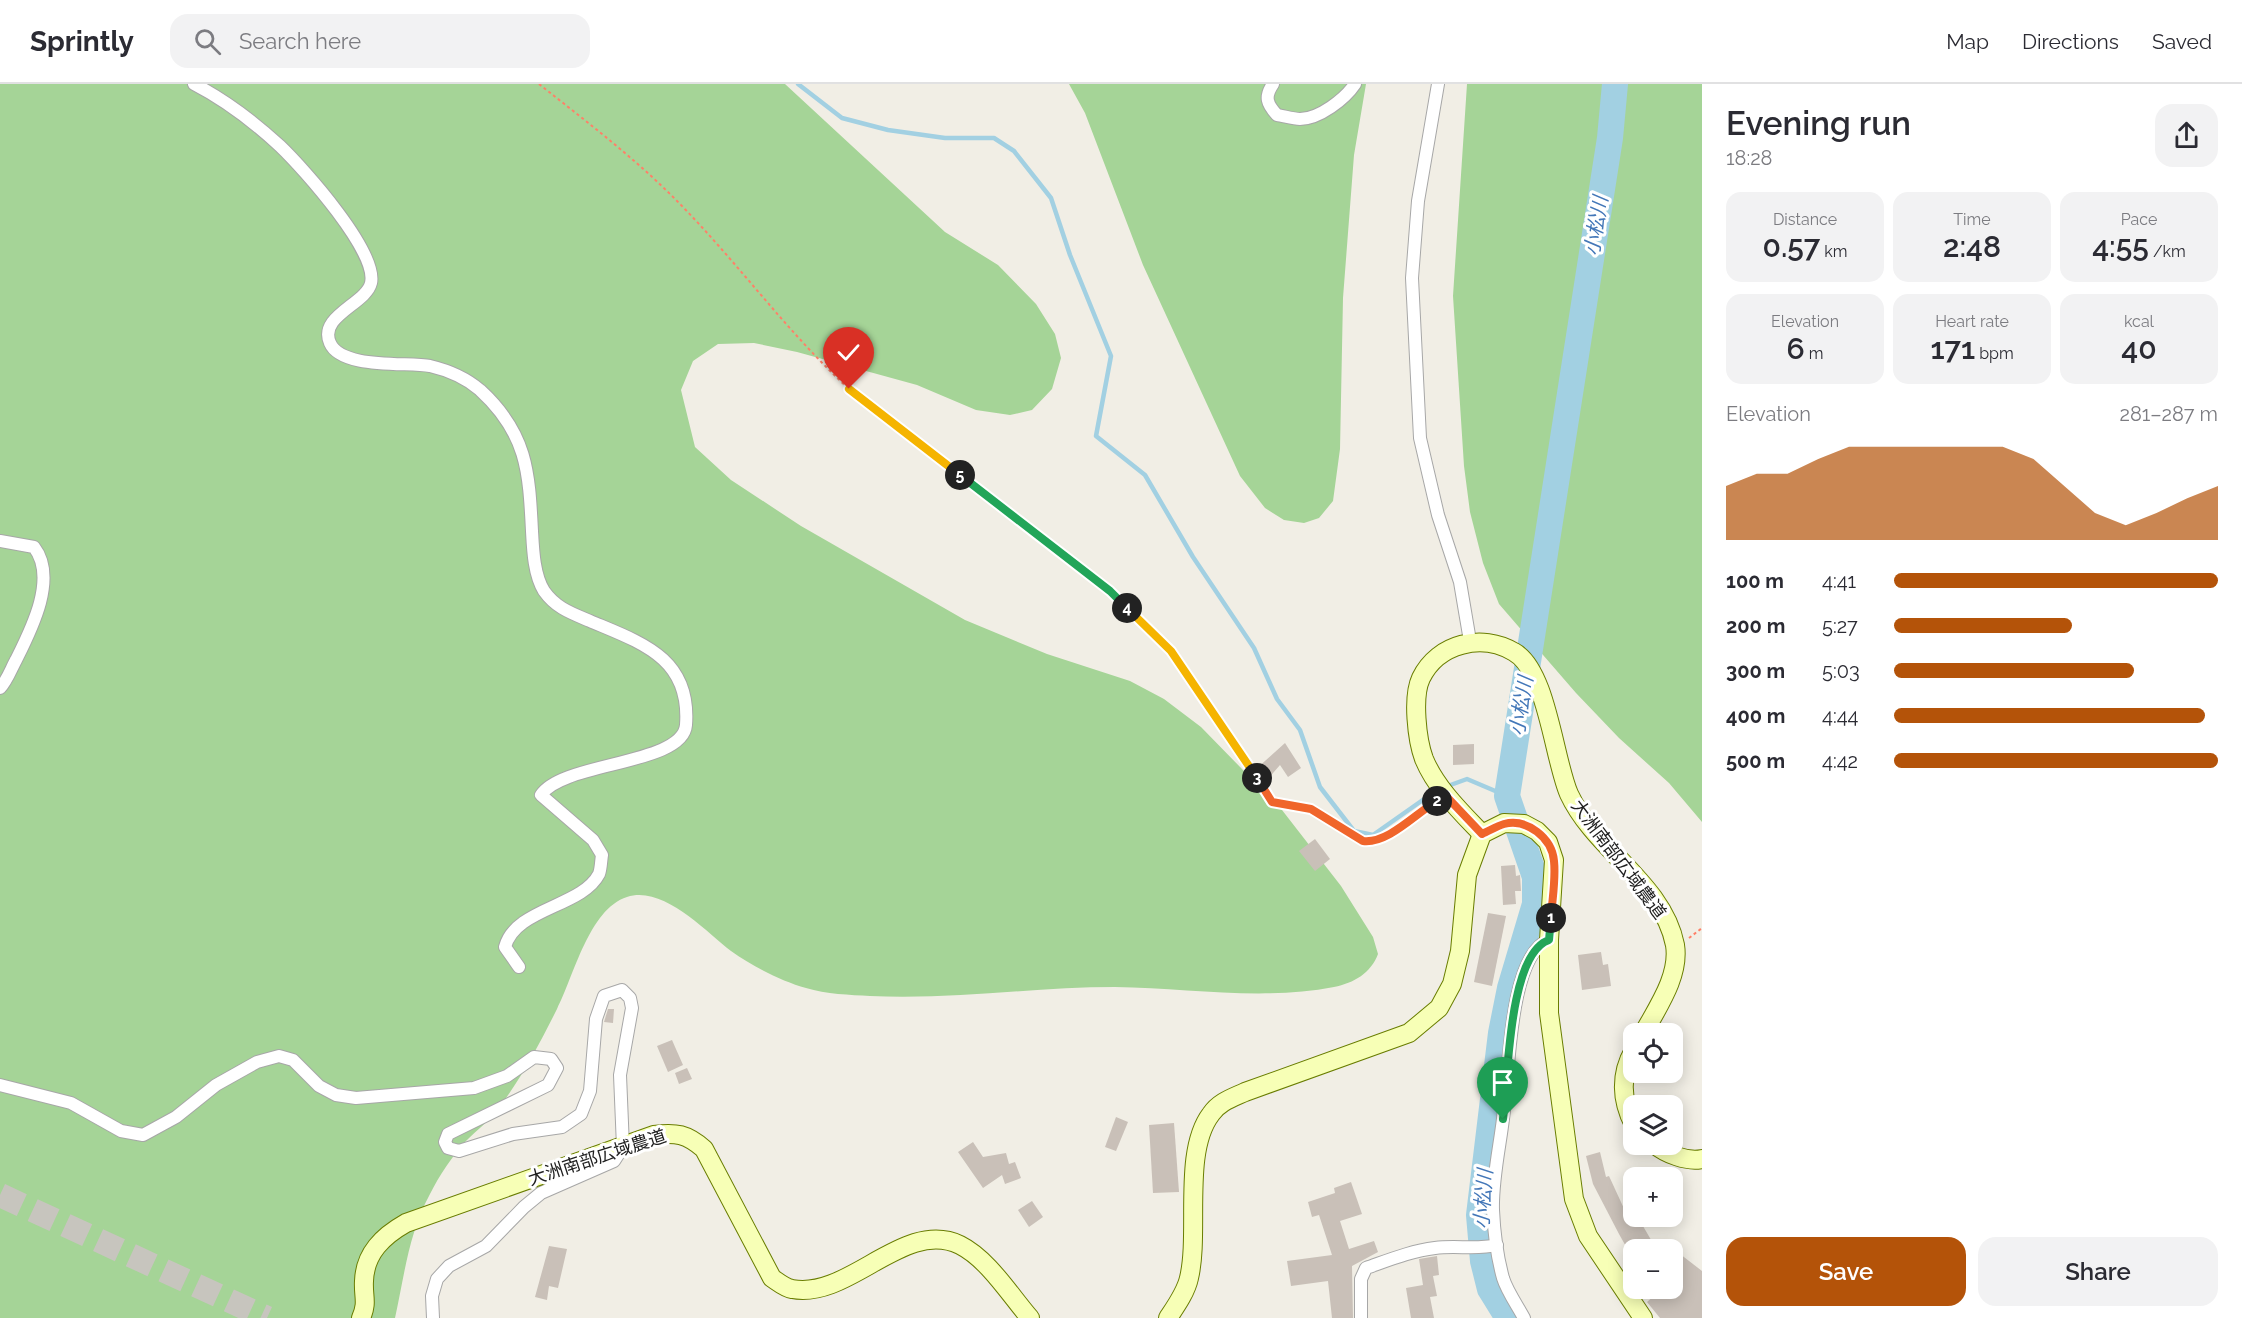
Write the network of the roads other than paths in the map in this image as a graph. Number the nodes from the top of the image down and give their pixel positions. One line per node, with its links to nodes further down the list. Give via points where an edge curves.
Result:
1 (194, 84): 10 (street, via 217,96 280,146 364,248 373,273 370,287 331,323 327,335 330,346 344,356 449,371 476,387 505,414 519,443 530,482 533,554 542,588 557,607 627,636 661,657 681,678 687,698 686,729 677,741 641,757 562,778 545,789 542,795 593,840 602,855 599,873 588,887 507,936 504,947)
2 (1273, 84): 3 (street, via 1267,92 1267,103 1277,115 1301,119 1347,95)
3 (1355, 84)
4 (1438, 84): 6 (street, via 1418,201 1412,278 1420,438 1438,515 1460,582)
5 (0, 541): 7 (street, via 34,547 40,556 42,586 34,623)
6 (1470, 641): 8 (street, via 1440,655 1421,678 1415,703 1424,759 1446,796); 11 (street, 大洲南部広域農道, via 1493,643 1517,653 1531,673 1543,698 1570,796 1658,905 1671,930 1674,971)
7 (0, 688)
8 (1482, 834): 9 (street, via 1504,823 1524,824 1548,842 1554,860); 20 (street, via 1467,875 1460,951 1452,984 1439,1008 1409,1033 1245,1092 1222,1102 1210,1115 1199,1140 1189,1278)
9 (1549, 940): 16 (street, via 1539,944 1530,957 1509,1035); 23 (street, via 1550,1013 1574,1199 1588,1236)
10 (519, 967)
11 (1648, 1023)
12 (0, 1085): 13 (street, via 71,1103 121,1131 143,1135 176,1117 226,1080 257,1062 279,1056 293,1060 319,1086 336,1095 356,1098 474,1088 507,1076 534,1057 551,1059 557,1068 548,1085 448,1134 448,1148 459,1151 513,1134 562,1127 580,1114 590,1091 596,1019 604,996 622,990 630,998 632,1008 620,1075)
13 (623, 1147): 17 (street, 大洲南部広域農道, via 406,1223 383,1236 369,1258 364,1281 366,1305); 18 (street, via 614,1161 541,1193 486,1246 449,1266 437,1279 432,1296); 19 (street, 大洲南部広域農道, via 654,1135 676,1132 704,1149 772,1278 790,1289 812,1291 917,1241 935,1238 960,1245 978,1258)
14 (1675, 1155): 15 (street, via 1694,1161)
15 (1702, 1159)
16 (1493, 1246): 21 (street, via 1436,1247 1366,1268 1361,1279); 22 (street, via 1503,1279)
17 (361, 1318)
18 (433, 1318)
19 (1030, 1318)
20 (1168, 1318)
21 (1361, 1318)
22 (1524, 1318)
23 (1643, 1318)

